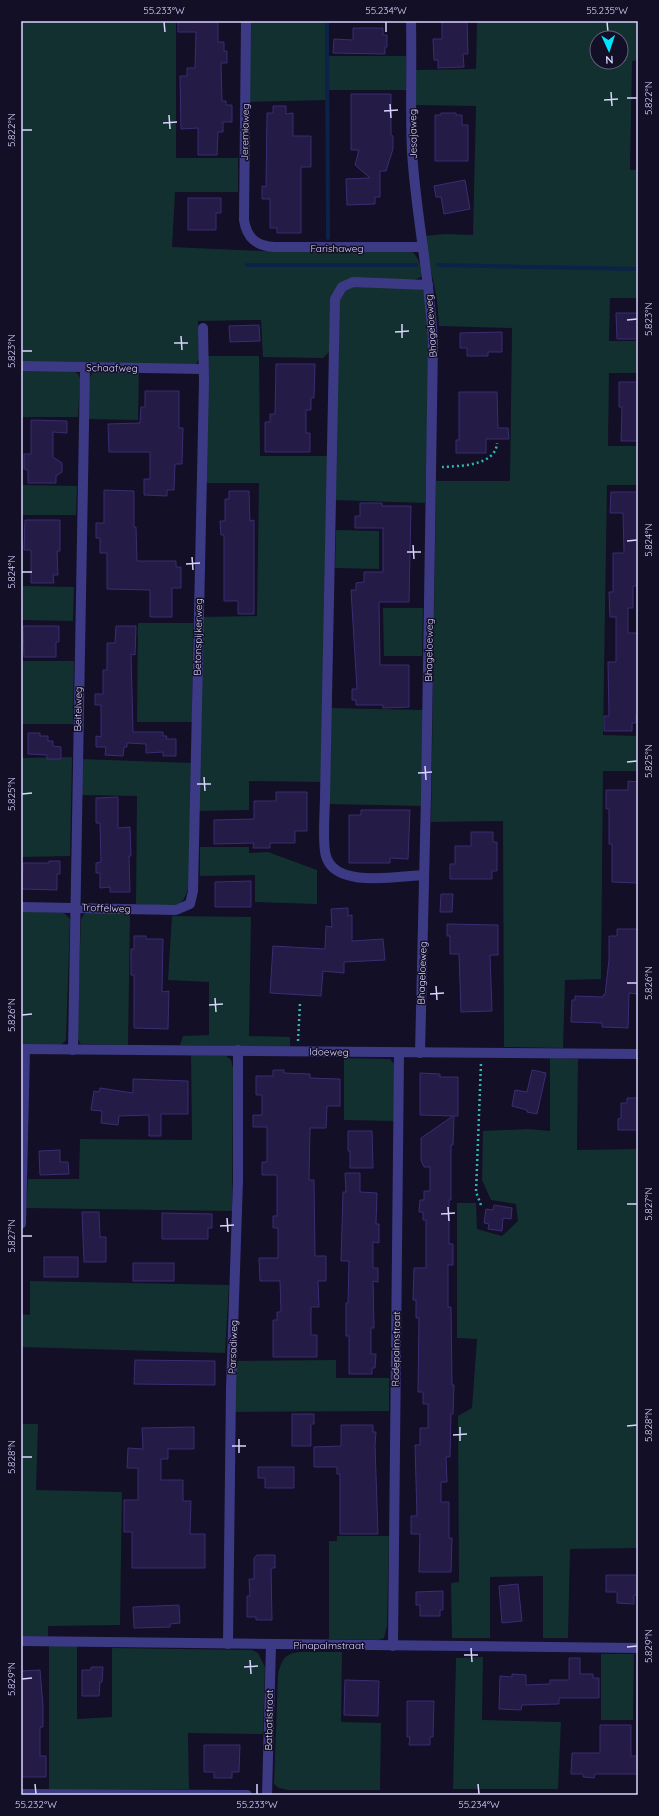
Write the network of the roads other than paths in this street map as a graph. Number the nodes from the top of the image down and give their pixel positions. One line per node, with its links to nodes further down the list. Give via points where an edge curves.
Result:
1 (246, 21): 3 (street, Jeremiaweg, via 244,220)
2 (411, 21): 4 (street, Jesajaweg, via 412,152)
3 (253, 240): 4 (street, Farishaweg, via 264,246 275,247)
4 (423, 247): 5 (street, Bhageloeweg)
5 (428, 285): 10 (street, Bhageloeweg, via 433,343); 10 (street, via 353,282 342,287 335,299 325,797 325,854 330,867 345,875 364,879)
6 (203, 328): 9 (street, Betonspijkerweg)
7 (21, 366): 8 (street, Schaafweg)
8 (85, 368): 9 (street, Schaafweg); 13 (street, Beitelweg)
9 (203, 369): 11 (street, Betonspijkerweg, via 194,883)
10 (424, 875): 18 (street, Bhageloeweg)
11 (190, 904): 13 (street, Troffelweg, via 176,910)
12 (21, 907): 13 (street, Troffelweg)
13 (74, 907): 15 (street, Beitelweg)
14 (23, 1049): 15 (street, Idoeweg); 20 (street)
15 (73, 1050): 16 (street, Idoeweg)
16 (238, 1050): 17 (street, Idoeweg); 22 (street, Parsadiweg, via 238,1180 231,1389)
17 (399, 1053): 18 (street, Idoeweg); 24 (street, Rodepalmstraat)
18 (420, 1053): 19 (street, Idoeweg)
19 (638, 1054)
20 (21, 1224)
21 (21, 1641): 22 (street, Pinapalmstraat)
22 (228, 1644): 23 (street, Pinapalmstraat)
23 (271, 1645): 24 (street, Pinapalmstraat); 28 (street, Batbatistraat)
24 (393, 1646): 25 (street, Pinapalmstraat)
25 (638, 1648)
26 (21, 1794): 27 (street)
27 (247, 1795)
28 (268, 1795)

